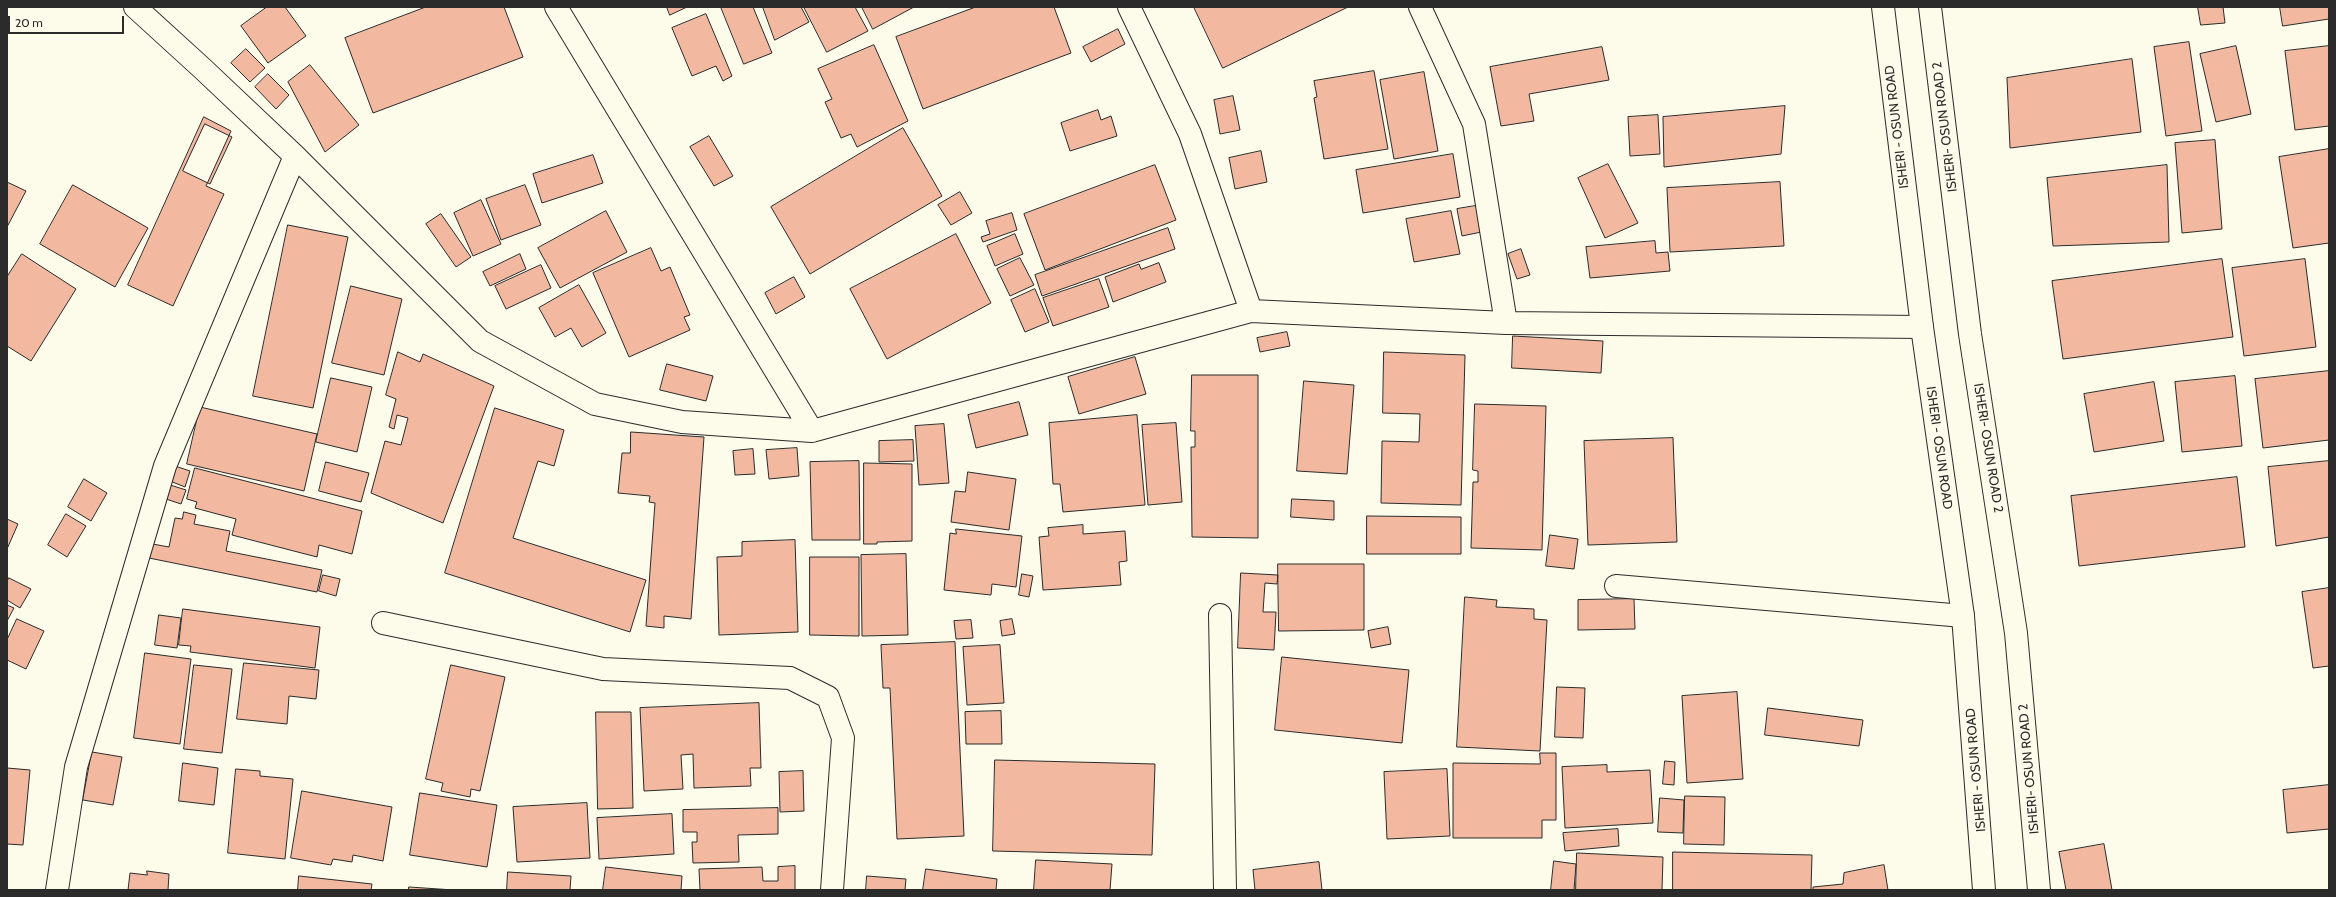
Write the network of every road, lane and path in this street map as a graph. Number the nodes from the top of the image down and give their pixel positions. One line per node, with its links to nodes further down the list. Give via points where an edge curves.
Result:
1 (135, 7): 7 (street)
2 (556, 7): 11 (street)
3 (1129, 7): 8 (street, via 1190,134)
4 (1420, 7): 9 (street, via 1474,124)
5 (1883, 7): 10 (street, ISHERI - OSUN ROAD)
6 (1930, 7): 20 (street, ISHERI- OSUN ROAD 2, via 1970,334 2016,633)
7 (295, 156): 11 (street, via 480,341 595,404 682,422); 16 (street, via 165,466 76,767)
8 (1251, 311): 9 (street); 11 (street)
9 (1506, 323): 10 (street)
10 (1922, 327): 14 (street, ISHERI - OSUN ROAD)
11 (812, 431)
12 (1616, 586): 14 (street)
13 (1220, 615): 18 (street)
14 (1964, 616): 19 (street, ISHERI - OSUN ROAD)
15 (384, 623): 17 (street, via 603,670 790,678 828,697 843,738)
16 (57, 890)
17 (832, 890)
18 (1225, 890)
19 (1984, 890)
20 (2039, 890)

